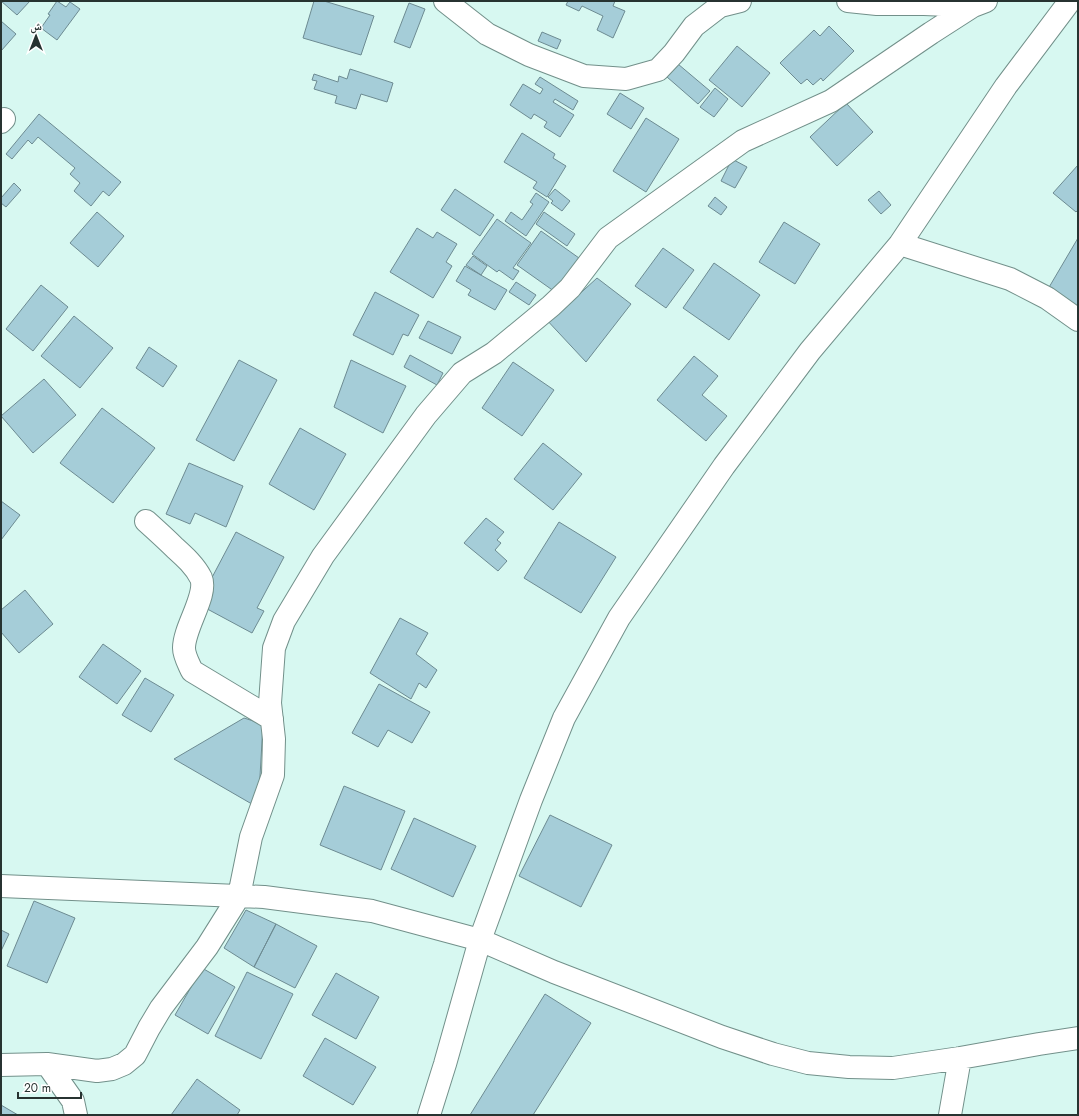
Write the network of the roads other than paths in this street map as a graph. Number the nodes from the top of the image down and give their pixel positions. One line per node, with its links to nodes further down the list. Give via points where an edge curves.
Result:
1 (445, 1): 2 (street, via 487,34 529,55 584,76 626,78 658,70 694,26 720,6)
2 (740, 1)
3 (848, 1): 5 (street, via 877,4)
4 (1070, 1): 7 (street, via 1006,86)
5 (924, 2): 6 (street)
6 (980, 4): 10 (street, via 931,33 831,101 743,141 608,238 570,288 556,301 494,352 462,373 426,415 323,556 284,621 274,648 270,703)
7 (900, 244): 8 (street, via 1010,279 1047,298); 13 (street, via 810,352 724,466 618,618 564,718)
8 (1078, 320)
9 (146, 521): 10 (street, via 192,564 201,579 202,589 185,638 186,659 192,671)
10 (272, 719): 12 (street, via 273,775 251,837)
11 (1, 886): 12 (street)
12 (239, 896): 13 (street, via 372,912); 16 (street, via 207,947 161,1008 135,1055 124,1064 97,1071)
13 (480, 940): 15 (street, via 554,972 722,1037 808,1063 893,1068); 19 (street)
14 (1078, 1038): 15 (street)
15 (960, 1058): 20 (street)
16 (47, 1064): 17 (street); 18 (street, via 73,1101)
17 (1, 1065)
18 (76, 1115)
19 (429, 1115)
20 (950, 1115)

